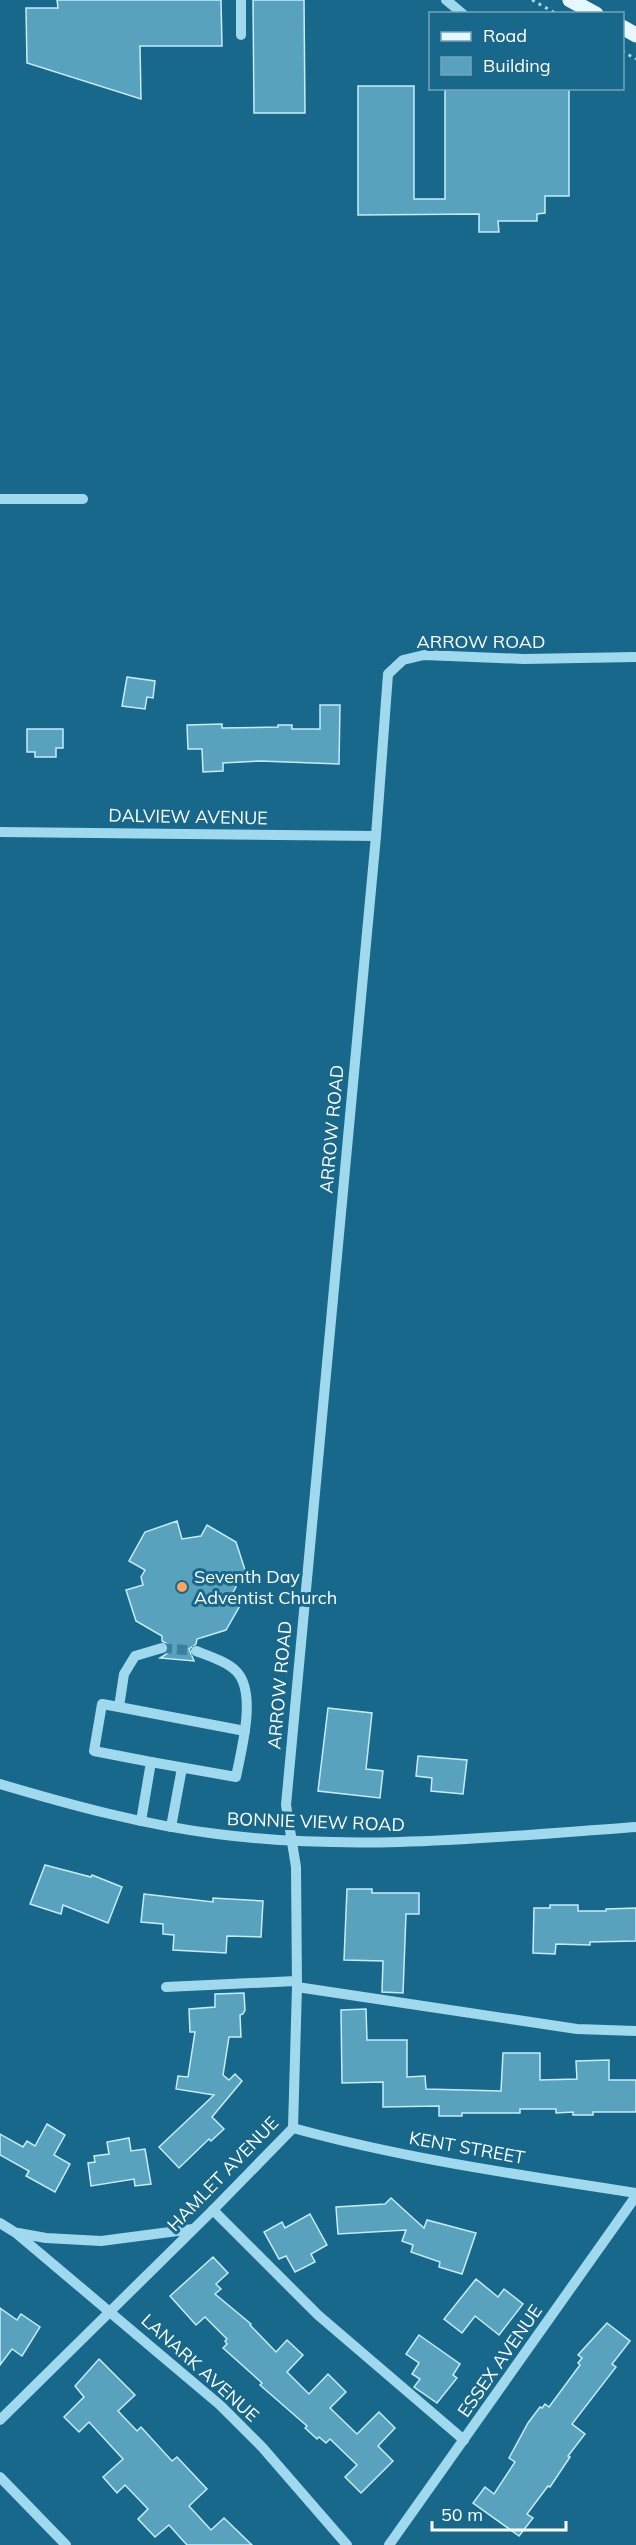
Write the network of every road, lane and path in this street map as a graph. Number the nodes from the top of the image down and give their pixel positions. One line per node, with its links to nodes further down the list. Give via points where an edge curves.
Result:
1 (241, 0): 6 (street)
2 (446, 0): 4 (street)
3 (532, 0): 5 (path)
4 (461, 12)
5 (553, 12)
6 (241, 35)
7 (0, 499): 8 (street)
8 (83, 499)
9 (636, 657): 11 (street, ARROW ROAD, via 424,655 403,660 388,674 385,690)
10 (0, 832): 11 (street, DALVIEW AVENUE)
11 (376, 836): 22 (street, ARROW ROAD, via 285,1805)
12 (162, 1648): 14 (street, via 135,1656 124,1674)
13 (196, 1651): 15 (street, via 237,1672 246,1689)
14 (119, 1707): 15 (street); 16 (street, via 102,1704 94,1751)
15 (245, 1731): 17 (street, via 236,1777)
16 (151, 1762): 17 (street); 19 (street)
17 (182, 1768): 20 (street)
18 (0, 1784): 19 (street, BONNIE VIEW ROAD)
19 (141, 1821): 20 (street, BONNIE VIEW ROAD)
20 (171, 1827): 22 (street, BONNIE VIEW ROAD)
21 (636, 1827): 22 (street, BONNIE VIEW ROAD, via 433,1842)
22 (292, 1840): 23 (street, HAMLET AVENUE, via 296,1867)
23 (296, 1984): 24 (street); 25 (street, via 577,2029); 26 (street, HAMLET AVENUE)
24 (166, 1987)
25 (636, 2031)
26 (293, 2128): 27 (street, KENT STREET, via 341,2142 481,2169); 28 (street, HAMLET AVENUE)
27 (636, 2194): 34 (street, ESSEX AVENUE)
28 (213, 2211): 30 (street, HAMLET AVENUE); 34 (street, via 327,2322)
29 (0, 2223): 31 (street, LANARK AVENUE)
30 (194, 2229): 31 (street, LANARK AVENUE, via 101,2241); 32 (street, HAMLET AVENUE)
31 (16, 2233): 32 (street, LANARK AVENUE)
32 (110, 2311): 33 (street, HAMLET AVENUE); 37 (street, LANARK AVENUE, via 220,2405)
33 (0, 2420)
34 (464, 2440): 38 (street, ESSEX AVENUE)
35 (0, 2477): 36 (street)
36 (66, 2545)
37 (347, 2545)
38 (389, 2545)

